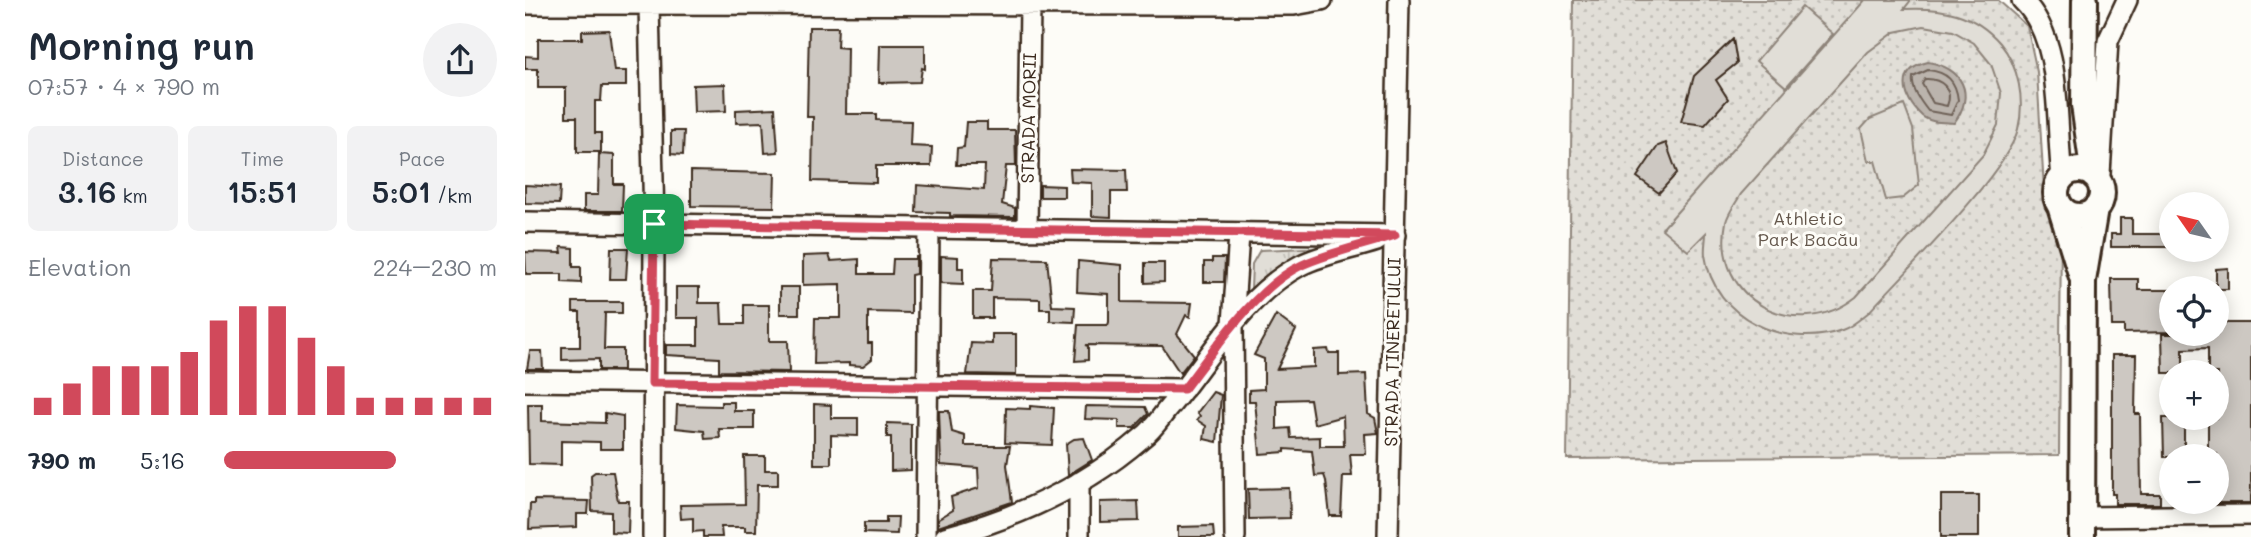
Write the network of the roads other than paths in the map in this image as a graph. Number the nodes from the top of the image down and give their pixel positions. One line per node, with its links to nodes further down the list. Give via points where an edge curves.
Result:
1 (1322, 0): 8 (street, via 1294,5)
2 (1398, 0): 19 (street, STRADA TINERETULUI)
3 (2022, 0): 10 (street, via 2043,27 2050,50)
4 (2085, 0): 9 (main road)
5 (2125, 2): 11 (street, via 2112,27 2105,59)
6 (525, 4): 7 (street)
7 (649, 5): 8 (street); 15 (street)
8 (1030, 5): 17 (street, STRADA MORII)
9 (2084, 105): 10 (main road); 11 (main road)
10 (2065, 174): 11 (main road, via 2082,170); 12 (main road, via 2056,189)
11 (2097, 179): 13 (main road, via 2102,197)
12 (2061, 209): 13 (main road, via 2082,216); 20 (main road)
13 (2095, 209): 20 (main road)
14 (525, 222): 15 (street)
15 (654, 224): 16 (street); 23 (street)
16 (929, 228): 17 (street); 24 (street)
17 (1027, 230): 18 (street)
18 (1239, 234): 19 (street); 21 (street)
19 (1395, 235): 21 (street, via 1301,265); 34 (street, STRADA TINERETULUI)
20 (2083, 281): 28 (main road)
21 (1233, 324): 25 (street); 33 (street)
22 (525, 381): 23 (street)
23 (652, 383): 24 (street); 29 (street)
24 (925, 386): 25 (street); 30 (street)
25 (1184, 389): 26 (street, via 1145,437)
26 (1079, 482): 31 (street, via 1046,501); 32 (street)
27 (2251, 515): 28 (street)
28 (2082, 527)
29 (653, 537)
30 (926, 537)
31 (945, 537)
32 (1079, 537)
33 (1235, 537)
34 (1388, 537)

